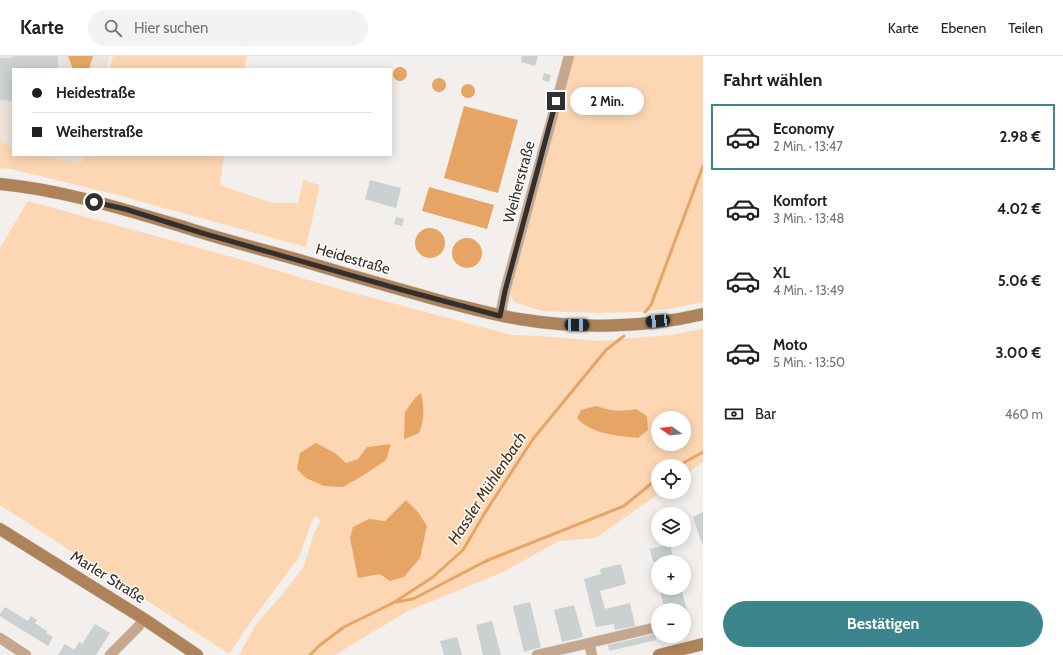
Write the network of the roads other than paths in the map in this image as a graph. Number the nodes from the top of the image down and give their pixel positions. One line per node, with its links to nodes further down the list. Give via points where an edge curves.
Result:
1 (569, 56): 4 (street, Weiherstraße)
2 (0, 184): 4 (main road, Heidestraße, via 42,190 125,209)
3 (703, 314): 4 (main road, Heidestraße, via 614,325 565,324)
4 (500, 316)
5 (0, 529): 6 (main road, Marler Straße)
6 (144, 619): 12 (street); 13 (main road, Marler Straße)
7 (651, 628): 9 (street)
8 (0, 638): 11 (street)
9 (589, 643): 14 (street); 15 (street)
10 (703, 644): 16 (main road)
11 (26, 655)
12 (110, 655)
13 (197, 655)
14 (537, 655)
15 (592, 655)
16 (658, 655)

